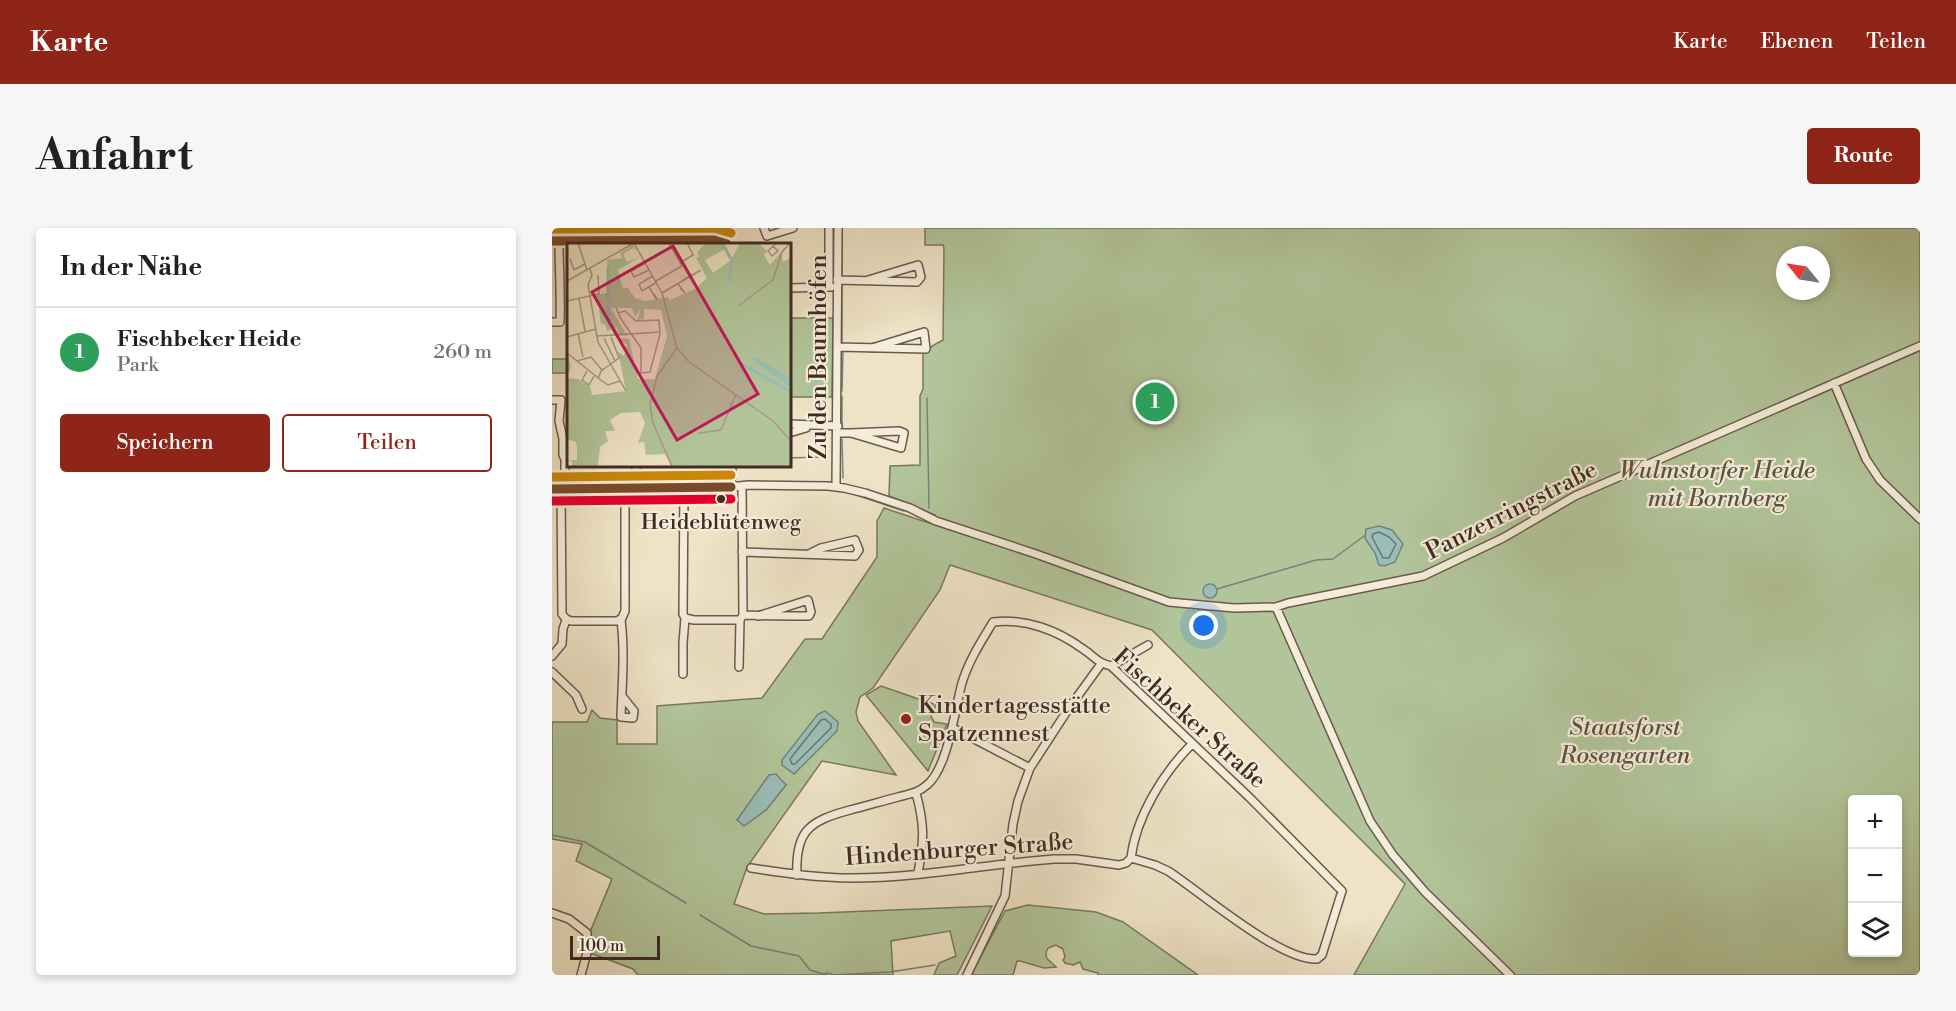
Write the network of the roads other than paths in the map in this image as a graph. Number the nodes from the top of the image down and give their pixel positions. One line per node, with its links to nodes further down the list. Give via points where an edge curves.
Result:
1 (575, 228): 10 (street)
2 (638, 228): 11 (street)
3 (699, 228): 8 (street)
4 (764, 228): 5 (street, via 767,236)
5 (793, 228)
6 (829, 228): 15 (street, Zu den Baumhöfen)
7 (838, 228): 15 (street, Zu den Baumhöfen)
8 (699, 240): 11 (street); 12 (street)
9 (555, 241): 10 (street); 13 (street)
10 (575, 241): 11 (street)
11 (634, 242)
12 (724, 243)
13 (555, 273): 17 (street, via 561,280)
14 (868, 280): 14 (street, via 918,282 921,277 918,265); 15 (street)
15 (835, 285): 16 (street); 21 (street, Zu den Baumhöfen)
16 (790, 288)
17 (560, 303): 18 (street); 19 (street, via 560,322)
18 (552, 314)
19 (552, 322)
20 (1920, 346): 23 (street, Panzerringstraße)
21 (837, 347): 22 (street); 29 (street, Zu den Baumhöfen)
22 (872, 348): 22 (street, via 926,349 924,333 914,336)
23 (1834, 383): 42 (street, via 1866,459 1880,480); 45 (street, Panzerringstraße, via 1575,496 1503,538 1423,576)
24 (552, 400): 26 (street, via 561,400)
25 (552, 415): 26 (street)
26 (559, 421): 39 (street, via 565,459)
27 (790, 424): 28 (street)
28 (815, 426): 29 (street); 30 (street)
29 (838, 430): 31 (street); 36 (street, Zu den Baumhöfen)
30 (790, 433)
31 (851, 433): 31 (street, via 901,448 904,434 899,431)
32 (636, 466): 41 (street)
33 (732, 466): 35 (street)
34 (742, 486): 35 (street); 36 (street); 43 (street)
35 (731, 487): 37 (street)
36 (836, 487): 45 (street, Panzerringstraße, via 910,508 936,521 1169,602)
37 (684, 488): 41 (street); 47 (street)
38 (552, 489): 39 (street)
39 (563, 489): 40 (street); 49 (street, via 561,611)
40 (625, 489): 41 (street); 50 (street, via 625,611)
41 (635, 489)
42 (1920, 519)
43 (742, 552): 44 (street); 48 (street)
44 (811, 553): 44 (street, via 855,556 859,550 855,540)
45 (1276, 607): 73 (street, via 1370,821 1425,892)
46 (758, 616): 46 (street, via 808,616 811,612 808,600); 48 (street)
47 (685, 618): 48 (street); 57 (street)
48 (741, 618): 55 (street)
49 (566, 620): 50 (street); 52 (street, via 562,644)
50 (621, 620): 58 (street)
51 (1148, 645): 54 (street)
52 (552, 656)
53 (1101, 664): 54 (street, Fischbeker Straße); 60 (street, Fischbeker Straße, via 1075,643 1047,628 1010,620 993,622 967,670); 62 (street)
54 (1111, 666): 61 (street, Fischbeker Straße)
55 (739, 667)
56 (552, 672): 59 (street, via 576,695)
57 (683, 674)
58 (622, 696)
59 (582, 709)
60 (953, 728): 62 (street); 63 (street, via 936,773)
61 (1192, 744): 64 (street, via 1155,793 1138,830); 69 (street, Fischbeker Straße)
62 (1030, 768): 65 (street, via 1018,801)
63 (916, 793): 67 (street, via 924,842); 68 (street, via 817,821 799,847)
64 (1131, 858): 65 (street, Hindenburger Straße, via 1119,865 1076,859); 69 (street, Hindenburger Straße, via 1168,871 1268,942 1308,960 1322,955)
65 (1009, 864): 67 (street, Hindenburger Straße); 72 (street, via 1005,896)
66 (751, 868): 68 (street, Hindenburger Straße)
67 (918, 873): 68 (street, Hindenburger Straße, via 852,878)
68 (797, 875)
69 (1342, 891)
70 (552, 913): 71 (street, via 569,919 587,933 588,949)
71 (581, 975)
72 (967, 975)
73 (1510, 975)

